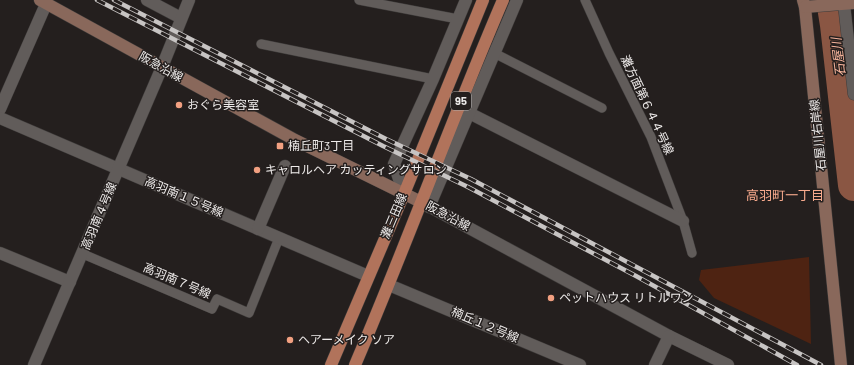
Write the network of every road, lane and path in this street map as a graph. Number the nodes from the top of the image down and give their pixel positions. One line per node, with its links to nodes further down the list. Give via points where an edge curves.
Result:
1 (147, 0): 12 (street)
2 (189, 0): 12 (street, 高羽南４号線)
3 (359, 0): 13 (lane)
4 (466, 0): 13 (street)
5 (483, 0): 25 (main road, 灘三田線 / 95)
6 (503, 0): 26 (main road, 灘三田線 / 95)
7 (517, 0): 15 (street)
8 (585, 0): 27 (lane, 灘方面第６４４号線, via 651,137)
9 (43, 2): 16 (street, 阪急沿線); 20 (street)
10 (848, 2): 11 (street); 18 (street)
11 (804, 4): 43 (street, 石屋川右岸線)
12 (181, 18): 16 (street, 高羽南４号線)
13 (458, 19): 17 (street)
14 (261, 44): 17 (lane)
15 (494, 53): 19 (lane); 21 (street)
16 (162, 68): 24 (street, 高羽南４号線); 25 (street, 阪急沿線)
17 (433, 79): 25 (street, via 394,164)
18 (854, 94)
19 (602, 108)
20 (0, 109)
21 (469, 113): 26 (street); 27 (street)
22 (0, 118): 24 (street, 高羽南１５号線)
23 (286, 166): 28 (street)
24 (119, 169): 28 (street, 高羽南１５号線); 32 (street, 高羽南４号線)
25 (404, 194): 26 (street, 阪急沿線); 33 (main road, 灘三田線 / 95)
26 (425, 204): 35 (main road, 灘三田線 / 95); 36 (street, 阪急沿線)
27 (682, 221): 31 (lane, 灘方面第６４４号線)
28 (258, 230): 29 (street, 高羽南１５号線)
29 (279, 238): 32 (lane, 高羽南７号線, via 249,313 217,299 212,309); 33 (street, 高羽南１５号線)
30 (0, 253): 34 (street)
31 (692, 253)
32 (82, 254): 34 (street, 高羽南４号線)
33 (368, 276): 39 (main road, 灘三田線 / 95)
34 (70, 282): 38 (street, 高羽南４号線)
35 (389, 285): 40 (main road, 灘三田線 / 95); 41 (street, 楠丘１２号線)
36 (669, 336): 37 (street, 阪急沿線); 42 (street)
37 (725, 364)
38 (34, 365)
39 (331, 365)
40 (356, 365)
41 (580, 365)
42 (655, 365)
43 (841, 365)

